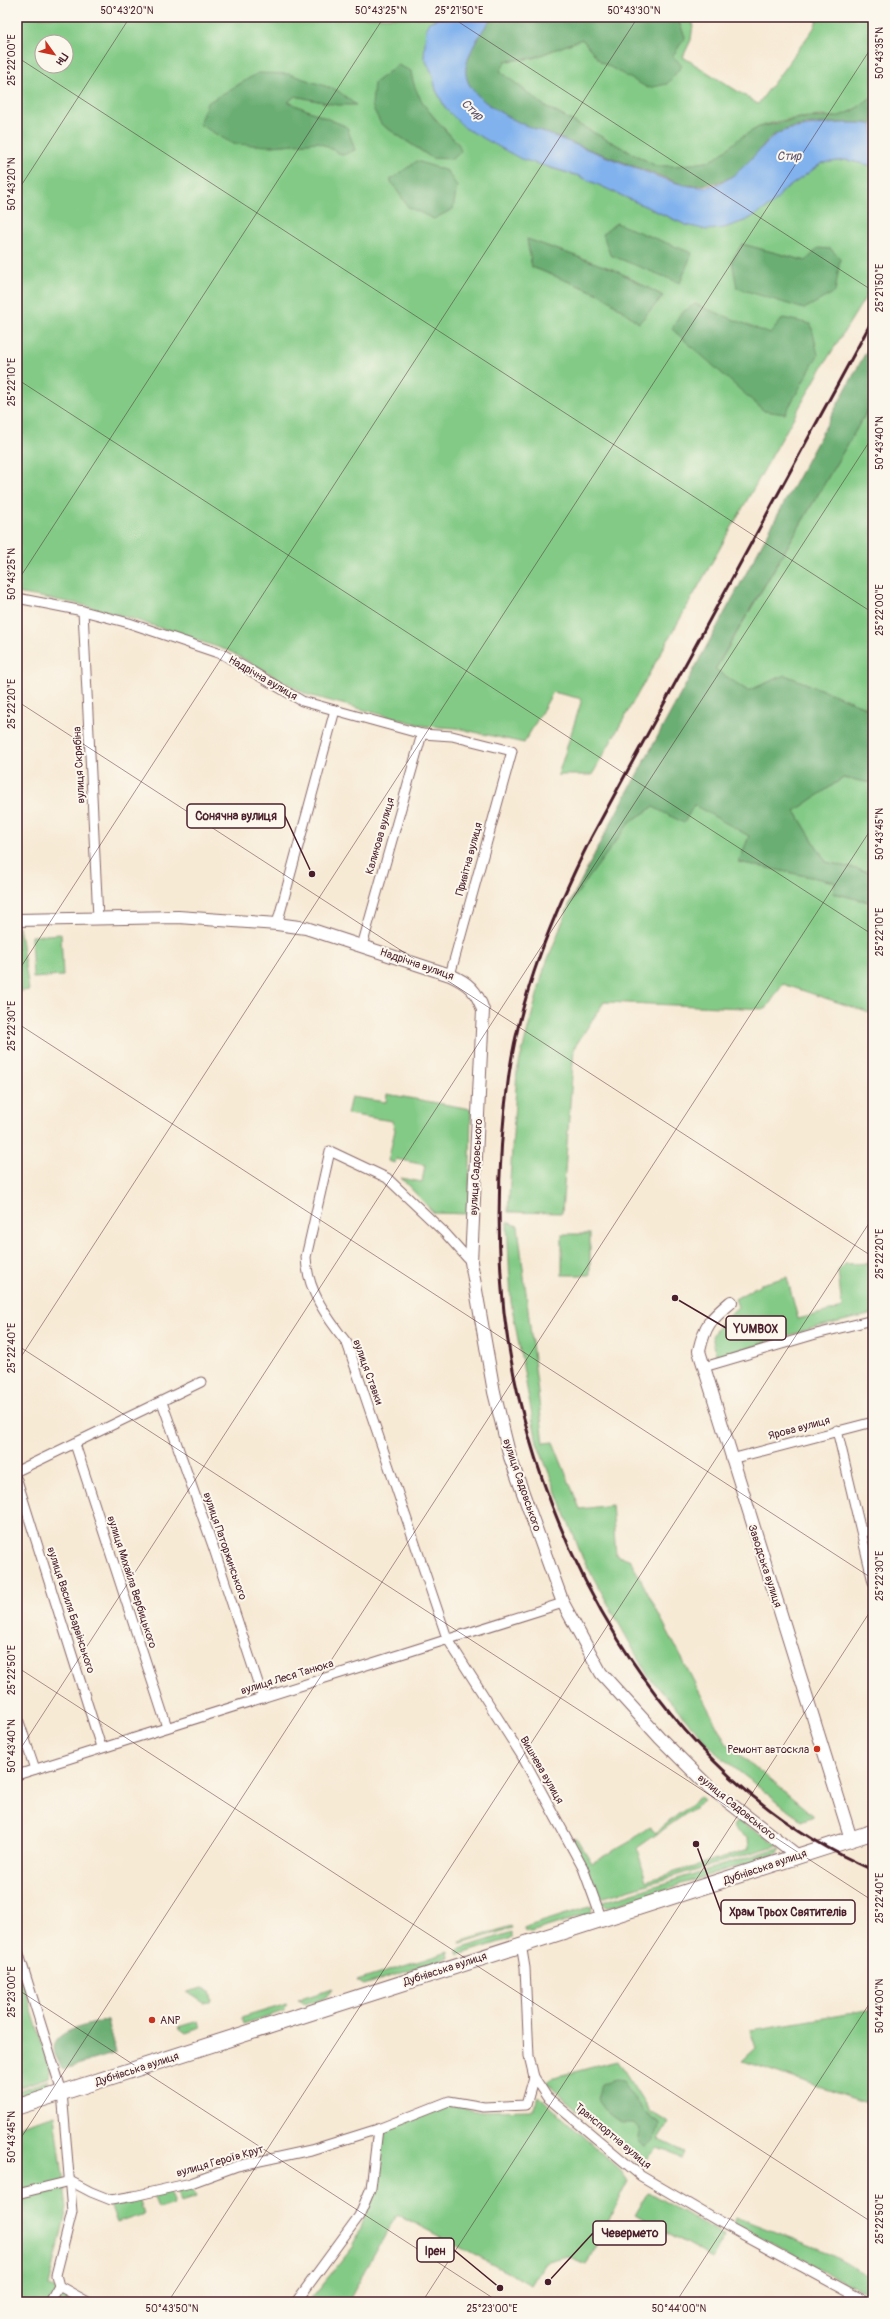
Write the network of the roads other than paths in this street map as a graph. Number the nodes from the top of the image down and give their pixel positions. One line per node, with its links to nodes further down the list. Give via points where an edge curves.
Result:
1 (17, 598): 2 (street, Надрічна вулиця)
2 (83, 611): 3 (street, Надрічна вулиця, via 129,623 224,655 302,701); 6 (street, вулиця Скрябіна)
3 (335, 710): 4 (street, Надрічна вулиця); 8 (street)
4 (422, 734): 5 (street, Надрічна вулиця, via 452,736); 9 (street, Калинова вулиця)
5 (512, 751): 10 (street, Привітна вулиця)
6 (98, 918): 7 (street, Надрічна вулиця); 8 (street, Надрічна вулиця, via 198,918)
7 (17, 920)
8 (277, 924): 9 (street, Надрічна вулиця, via 306,928)
9 (362, 946): 10 (street, Надрічна вулиця)
10 (450, 974): 11 (street, Надрічна вулиця, via 466,982)
11 (478, 995): 12 (street, вулиця Садовського, via 483,1010)
12 (471, 1262): 27 (street, вулиця Садовського, via 494,1392 510,1457); 28 (street, вулиця Ставки, via 445,1233 387,1178 330,1151 306,1256 307,1269 324,1314 347,1343)
13 (731, 1302): 15 (street, Заводська вулиця, via 703,1330 699,1351)
14 (873, 1320): 15 (street)
15 (704, 1367): 21 (street, Заводська вулиця)
16 (201, 1382): 17 (street)
17 (162, 1402): 20 (street); 29 (street, вулиця Паторжинського)
18 (873, 1422): 19 (street, Ярова вулиця)
19 (837, 1430): 21 (street, Ярова вулиця); 25 (street)
20 (75, 1444): 22 (street); 31 (street, вулиця Михайла Вербицького)
21 (731, 1459): 36 (street, Заводська вулиця)
22 (17, 1471)
23 (17, 1480): 32 (street, вулиця Василя Барвінського)
24 (873, 1530): 25 (street)
25 (862, 1532): 26 (street)
26 (873, 1582)
27 (563, 1603): 28 (street, вулиця Леся Танюка); 37 (street, вулиця Садовського, via 601,1673 660,1738 709,1787)
28 (447, 1638): 29 (street, вулиця Леся Танюка); 38 (street, Вишнева вулиця, via 522,1756 583,1868)
29 (263, 1698): 31 (street, вулиця Леся Танюка)
30 (17, 1716): 33 (street)
31 (167, 1727): 32 (street, вулиця Леся Танюка)
32 (101, 1747): 33 (street, вулиця Леся Танюка)
33 (35, 1769): 34 (street, вулиця Леся Танюка)
34 (17, 1775)
35 (873, 1832): 36 (main road, Дубнівська вулиця)
36 (851, 1839): 37 (main road, Дубнівська вулиця)
37 (798, 1856): 38 (main road, Дубнівська вулиця)
38 (602, 1920): 39 (main road, Дубнівська вулиця)
39 (521, 1944): 41 (street, Транспортна вулиця, via 525,1968 529,2056); 42 (main road, Дубнівська вулиця)
40 (17, 1948): 42 (street)
41 (534, 2076): 44 (street, вулиця Героїв Крут, via 526,2105 484,2106 449,2101); 51 (street, Транспортна вулиця, via 547,2097 641,2176)
42 (62, 2092): 43 (main road, Дубнівська вулиця); 45 (street)
43 (17, 2107)
44 (378, 2129): 45 (street, вулиця Героїв Крут, via 311,2150 237,2166 191,2183 112,2200); 50 (street, via 371,2188 359,2216)
45 (70, 2181): 46 (street); 47 (street, via 72,2212 56,2275)
46 (17, 2194)
47 (59, 2286): 48 (street); 49 (street)
48 (50, 2302)
49 (88, 2302)
50 (296, 2302)
51 (867, 2302)

